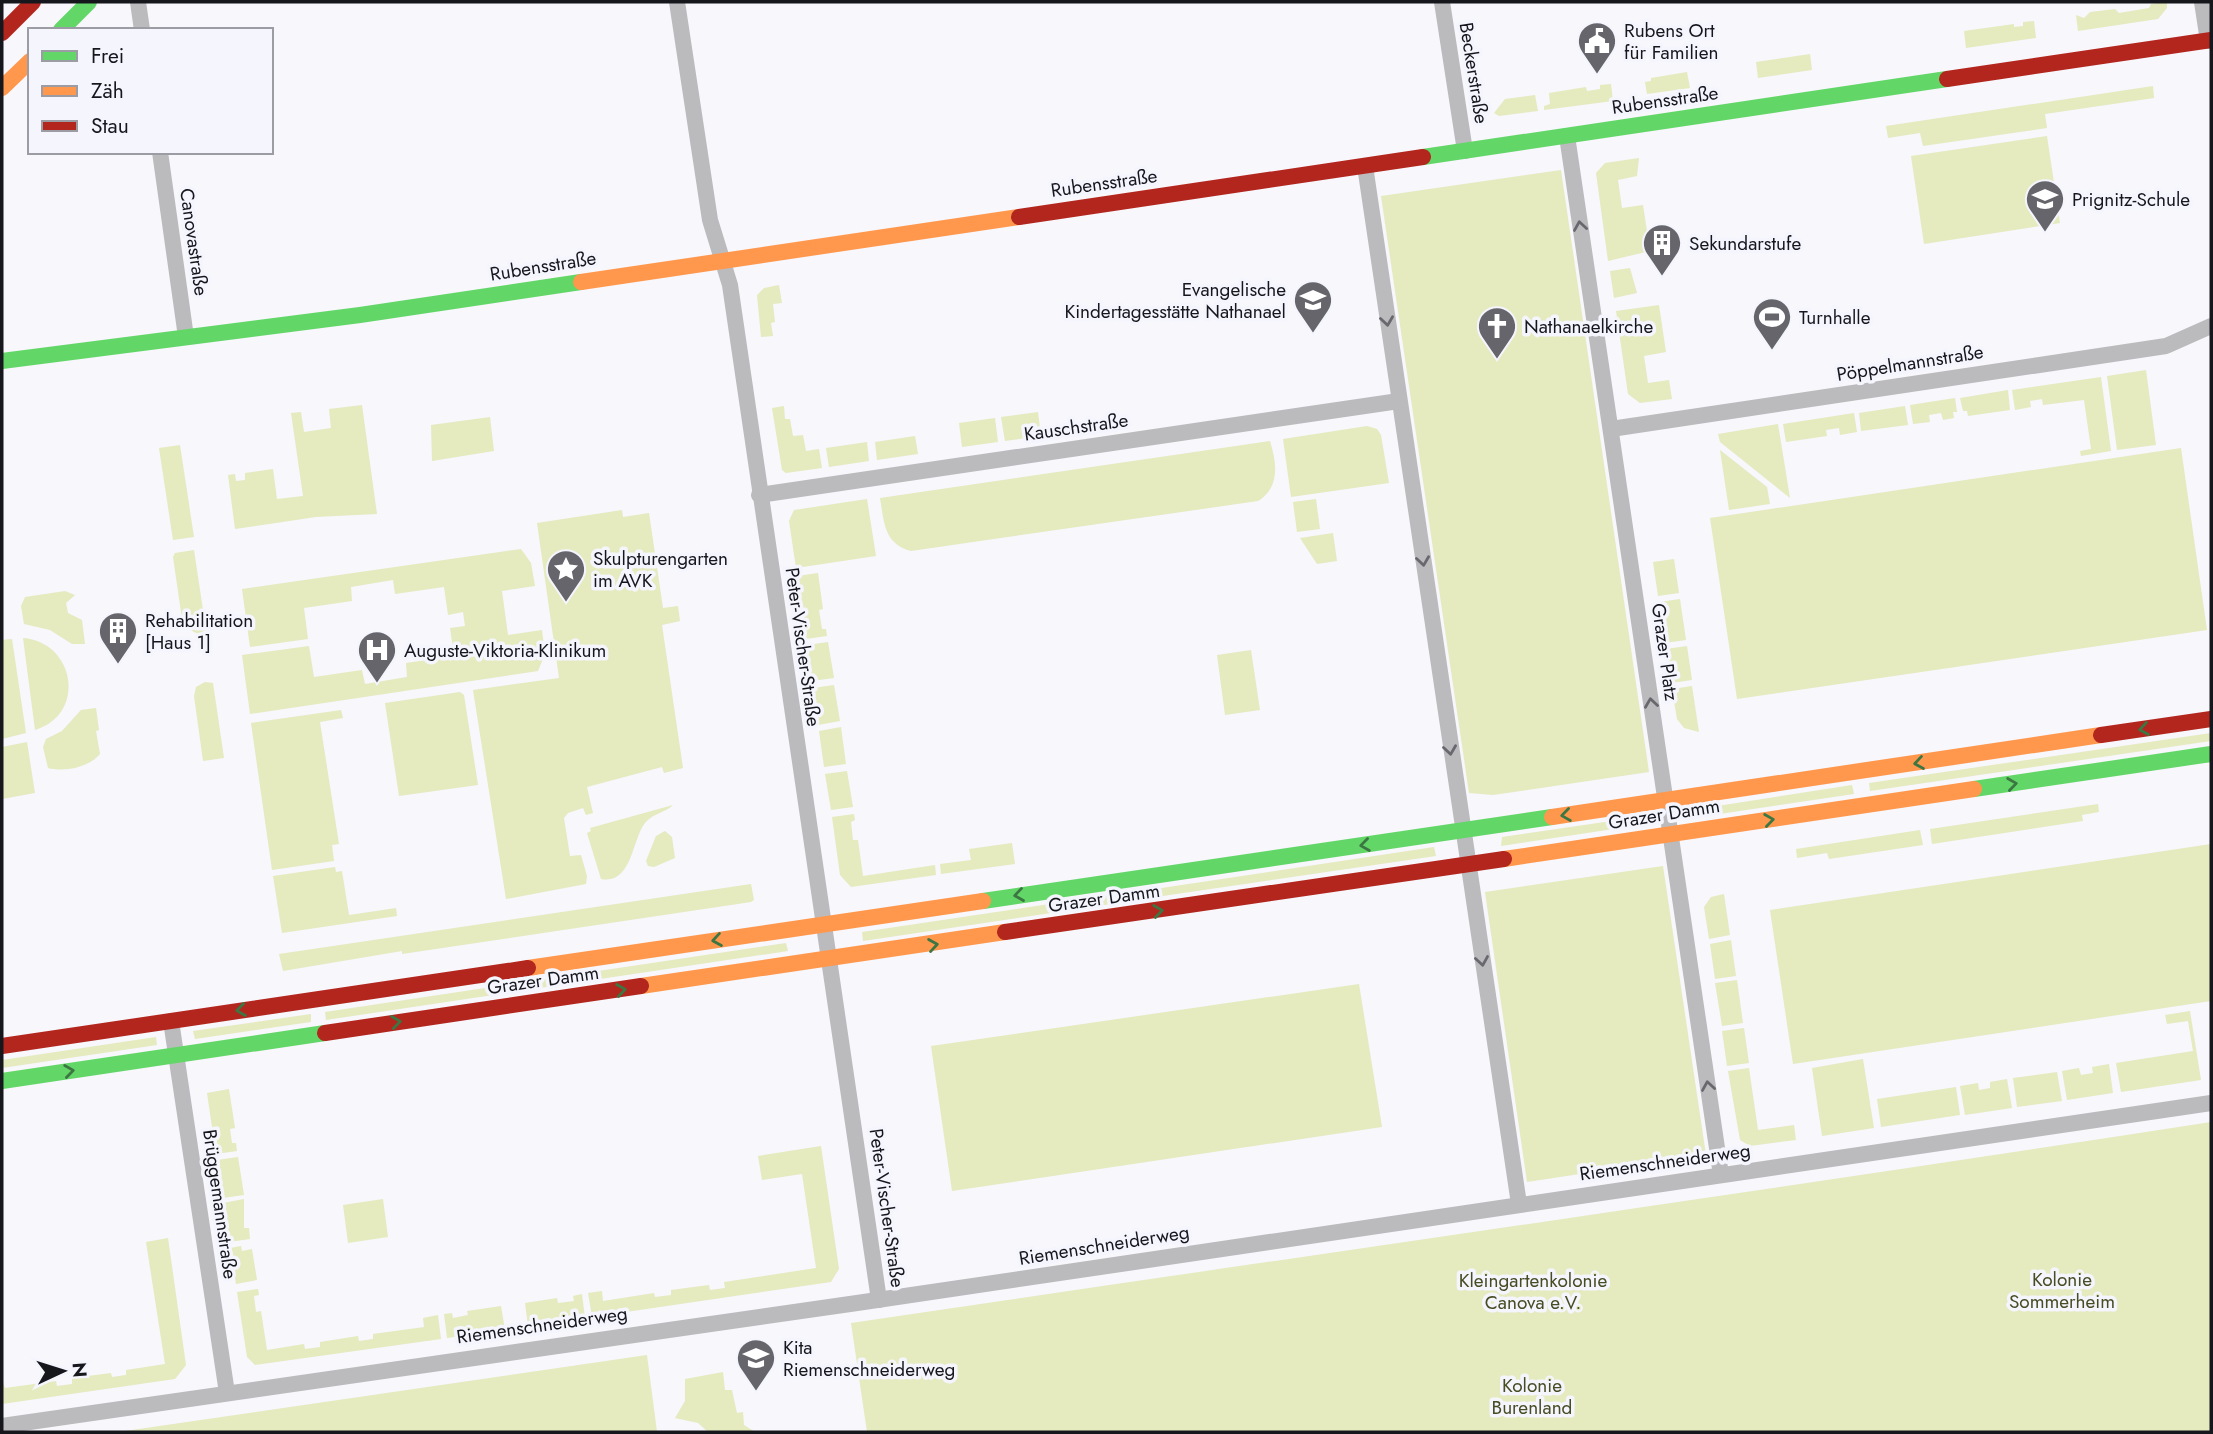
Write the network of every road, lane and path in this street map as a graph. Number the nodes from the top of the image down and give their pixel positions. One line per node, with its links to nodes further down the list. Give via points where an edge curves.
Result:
1 (33, 2): 9 (main road)
2 (89, 2): 7 (main road)
3 (138, 2): 8 (street)
4 (677, 2): 17 (street, Peter-Vischer-Straße, via 710,220)
5 (1442, 2): 14 (street, Beckerstraße)
6 (2202, 2): 10 (street)
7 (63, 28)
8 (142, 28)
9 (2, 33)
10 (2209, 41): 13 (main road, Rubensstraße)
11 (28, 63): 12 (main road)
12 (2, 88)
13 (1567, 136): 14 (main road, Rubensstraße); 22 (street, Grazer Platz, one-way to 13)
14 (1465, 151): 16 (main road, Rubensstraße)
15 (160, 154): 19 (street, Canovastraße)
16 (1365, 166): 17 (main road, Rubensstraße); 21 (street, one-way to 21)
17 (721, 261): 19 (main road, Rubensstraße); 23 (street, Peter-Vischer-Straße, via 731,294)
18 (2211, 326): 22 (street, Pöppelmannstraße, via 2166,346)
19 (186, 337): 20 (main road, Rubensstraße)
20 (2, 361)
21 (1399, 401): 23 (street, Kauschstraße); 27 (street, one-way to 27)
22 (1611, 429): 26 (street, Grazer Platz, one-way to 22)
23 (759, 495): 30 (street, Peter-Vischer-Straße)
24 (2211, 719): 26 (main road, Grazer Damm, one-way to 26)
25 (2211, 754): 28 (main road, Grazer Damm, one-way to 25)
26 (1665, 801): 27 (main road, Grazer Damm, one-way to 27); 28 (street, Grazer Platz)
27 (1462, 830): 29 (street); 30 (main road, Grazer Damm, one-way to 30)
28 (1670, 834): 29 (main road, Grazer Damm); 37 (street, Grazer Platz, one-way to 28)
29 (1467, 864): 31 (main road, Grazer Damm, one-way to 29); 38 (street, one-way to 38)
30 (823, 925): 31 (street, Peter-Vischer-Straße); 32 (main road, Grazer Damm, one-way to 32)
31 (828, 960): 34 (main road, Grazer Damm, one-way to 31); 39 (street, Peter-Vischer-Straße)
32 (172, 1021): 33 (main road, Grazer Damm); 34 (street, Brüggemannstraße)
33 (2, 1046)
34 (177, 1055): 35 (main road, Grazer Damm, one-way to 34); 40 (street, Brüggemannstraße)
35 (2, 1081)
36 (2211, 1102): 37 (street, Riemenschneiderweg)
37 (1721, 1175): 38 (street, Riemenschneiderweg)
38 (1519, 1204): 39 (street, Riemenschneiderweg)
39 (879, 1300): 40 (street, Riemenschneiderweg)
40 (227, 1393): 41 (street, Riemenschneiderweg)
41 (2, 1426)

